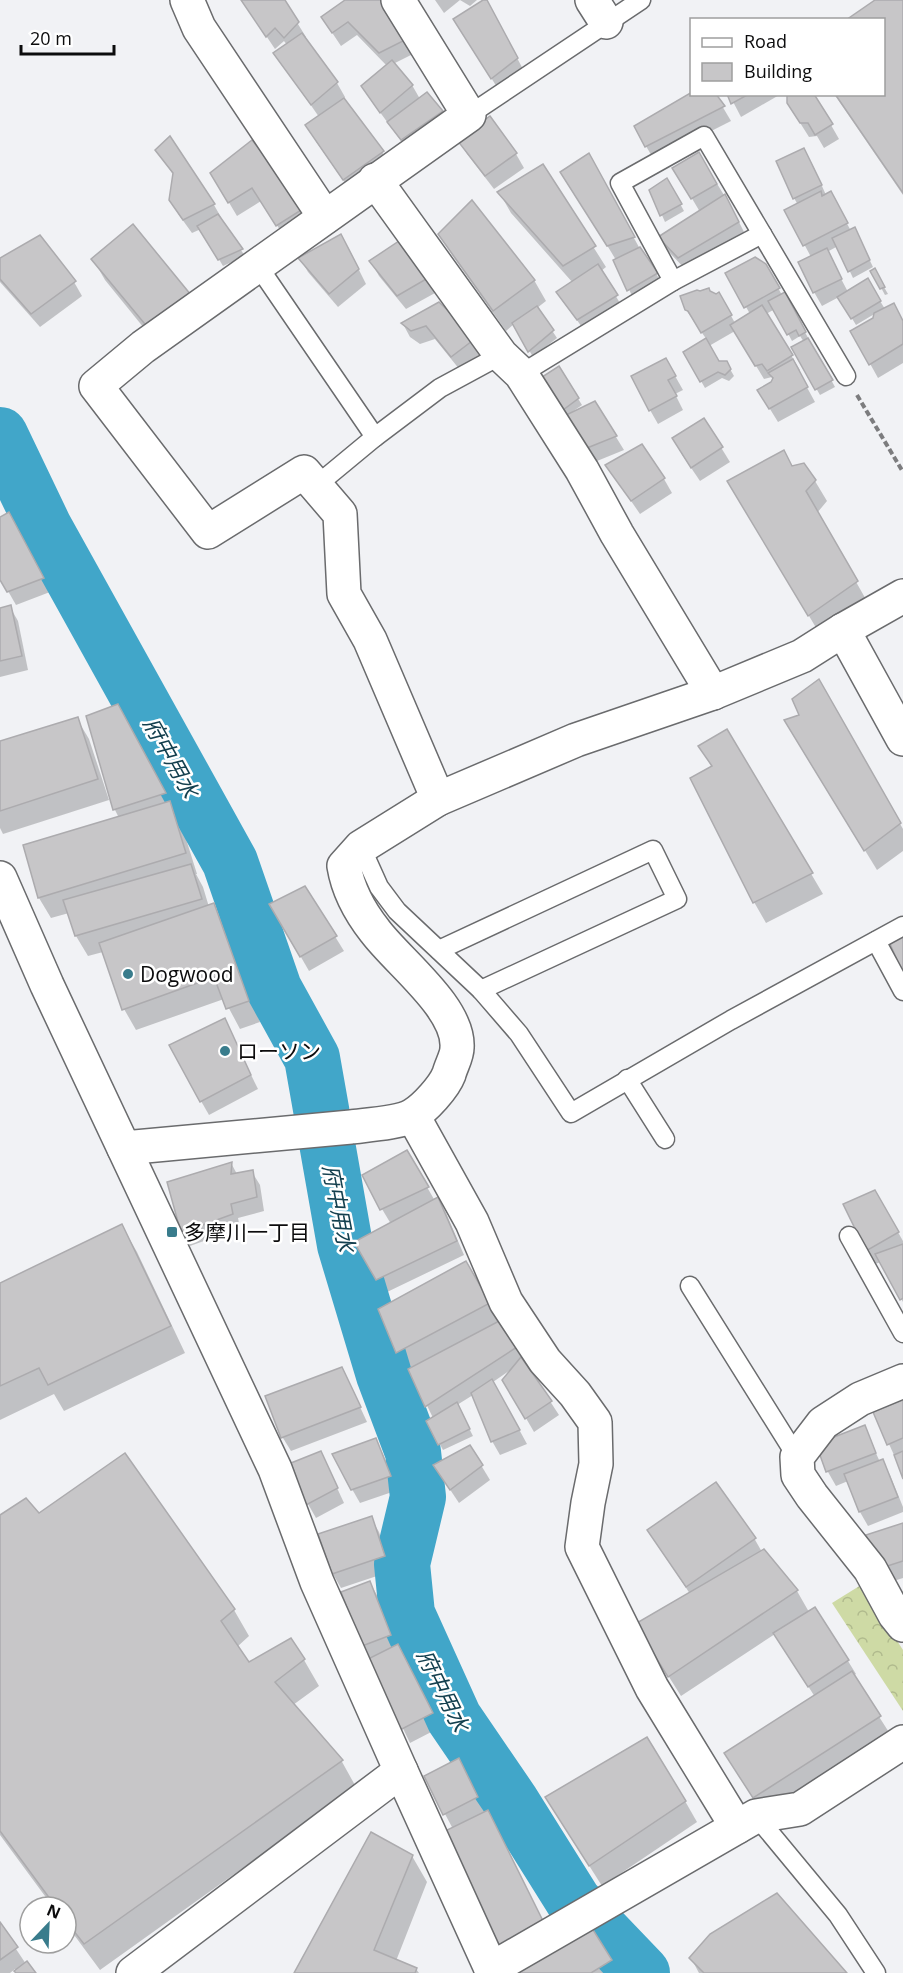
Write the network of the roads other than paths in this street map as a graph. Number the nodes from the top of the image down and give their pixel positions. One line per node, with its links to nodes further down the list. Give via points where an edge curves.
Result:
1 (398, 0): 5 (street)
2 (641, 0): 4 (lane)
3 (191, 2): 7 (street, via 199,28)
4 (599, 11): 5 (lane)
5 (469, 115): 6 (street)
6 (375, 180): 7 (street); 11 (street)
7 (325, 217): 9 (street)
8 (762, 234): 10 (lane); 10 (lane, via 704,136 620,183); 12 (lane)
9 (258, 266): 13 (lane); 14 (street, via 143,347 96,386 208,532 304,472)
10 (673, 281): 11 (lane)
11 (511, 364): 13 (lane, via 440,388); 17 (street, via 582,470)
12 (846, 376)
13 (375, 437): 14 (lane)
14 (317, 486): 19 (street, via 340,514 344,594 370,640)
15 (903, 596): 16 (street)
16 (843, 630): 17 (street, via 802,656); 18 (street)
17 (714, 693): 19 (street, via 576,740)
18 (903, 739)
19 (438, 799): 20 (street)
20 (361, 847): 24 (lane, via 379,887 397,911); 28 (street, via 344,866 355,900 375,931 447,1012 455,1032 457,1049 446,1081)
21 (0, 878): 30 (street)
22 (903, 926): 23 (lane)
23 (876, 941): 26 (lane); 27 (lane)
24 (439, 950): 25 (lane); 25 (lane, via 652,850 677,899)
25 (481, 990): 27 (lane, via 519,1034 571,1113)
26 (903, 991)
27 (627, 1079): 29 (lane)
28 (413, 1116): 30 (street, via 351,1127); 39 (street, via 472,1222 506,1302 545,1361 595,1422 596,1464 582,1547 652,1688)
29 (665, 1139)
30 (124, 1148): 38 (street, via 276,1469 317,1582)
31 (849, 1236): 33 (lane)
32 (690, 1286): 35 (lane)
33 (903, 1333)
34 (903, 1381): 35 (street, via 860,1398 823,1423)
35 (797, 1457): 36 (street, via 798,1475 870,1569)
36 (903, 1625)
37 (903, 1742): 39 (street, via 800,1809)
38 (401, 1772): 40 (street); 41 (street)
39 (747, 1821): 40 (street); 42 (lane, via 838,1915)
40 (492, 1971)
41 (133, 1973)
42 (876, 1973)

